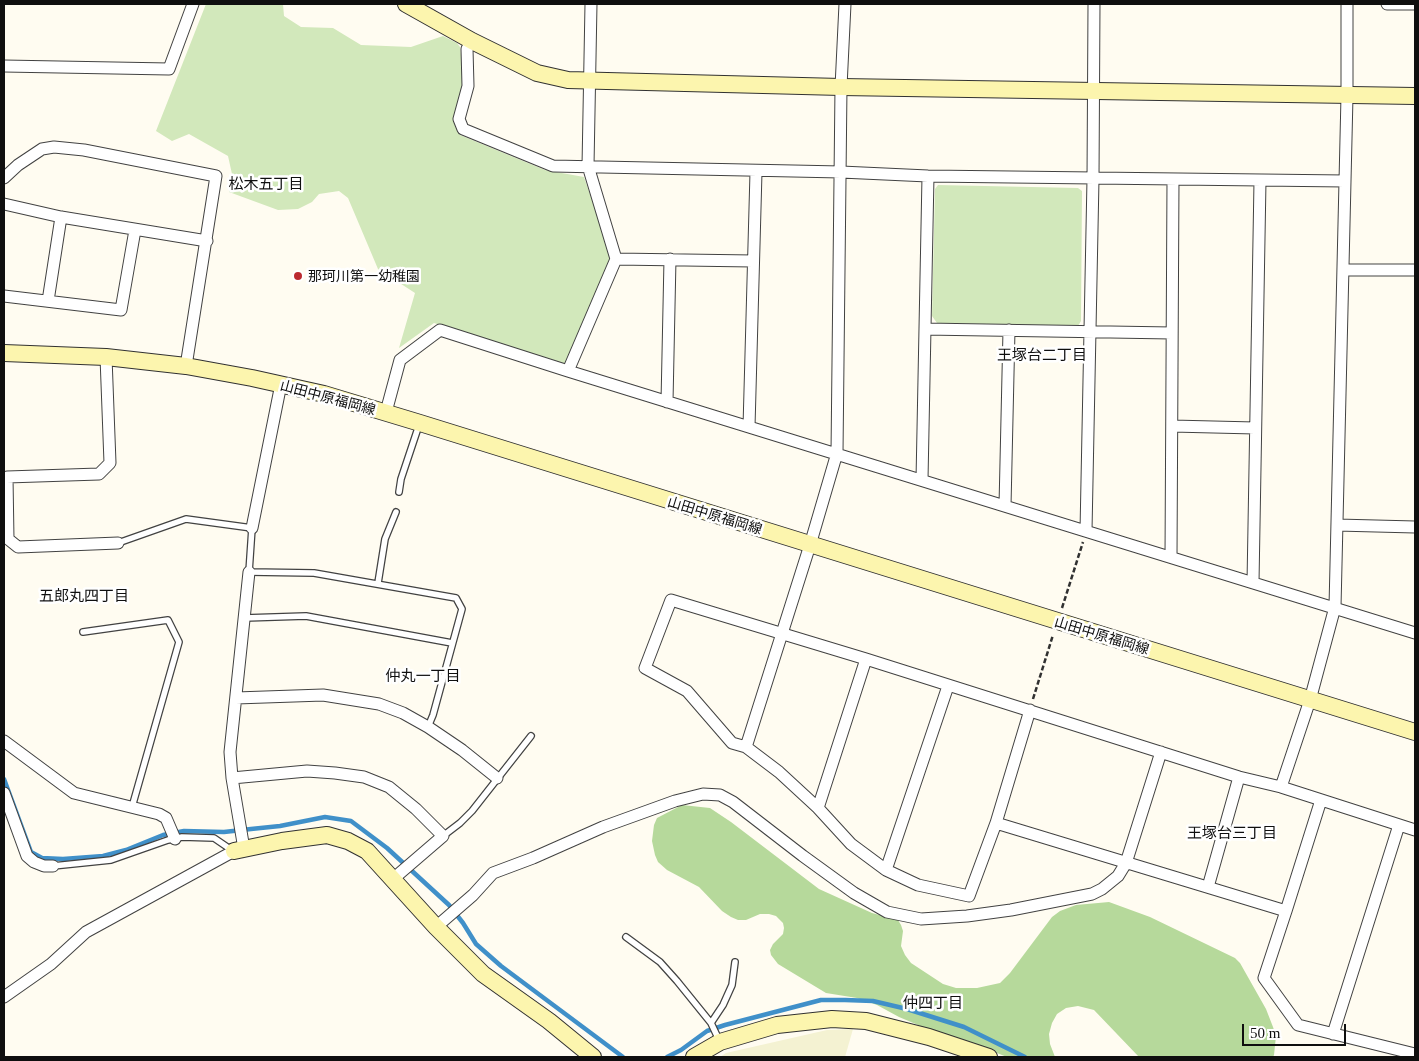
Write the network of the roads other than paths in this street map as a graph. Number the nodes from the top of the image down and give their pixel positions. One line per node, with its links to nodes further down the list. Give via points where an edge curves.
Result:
1 (193, 4): 10 (street, via 168,69)
2 (406, 4): 9 (street)
3 (591, 4): 11 (street)
4 (845, 4): 12 (street)
5 (1094, 4): 13 (street)
6 (1347, 4): 14 (street)
7 (1387, 4): 8 (street)
8 (1414, 4)
9 (472, 41): 11 (street, via 537,73); 16 (street, via 467,49 468,86 458,119 463,129 553,166)
10 (4, 66)
11 (590, 81): 12 (street); 16 (street)
12 (841, 87): 13 (street); 18 (street)
13 (1092, 91): 14 (street); 21 (street)
14 (1347, 96): 15 (street); 24 (street)
15 (1415, 96)
16 (588, 166): 17 (street); 29 (street)
17 (756, 172): 18 (street); 31 (street)
18 (841, 172): 19 (street); 51 (street)
19 (928, 176): 21 (street); 36 (street)
20 (4, 178): 28 (street, via 42,149 54,147 216,176)
21 (1093, 179): 22 (street); 38 (street)
22 (1173, 180): 23 (street); 39 (street)
23 (1260, 180): 24 (street); 50 (street)
24 (1345, 181): 32 (street)
25 (4, 204): 26 (street)
26 (61, 216): 27 (street); 35 (street)
27 (135, 230): 28 (street); 35 (street, via 121,310)
28 (207, 241): 42 (street)
29 (616, 259): 30 (street); 43 (street)
30 (670, 260): 31 (street); 45 (street)
31 (753, 261): 48 (street)
32 (1343, 270): 33 (street); 56 (street)
33 (1415, 270)
34 (4, 296): 35 (street)
35 (48, 301)
36 (925, 329): 37 (street); 52 (street)
37 (1009, 330): 38 (street); 54 (street)
38 (1090, 331): 39 (street); 59 (street)
39 (1172, 333): 49 (street)
40 (4, 353): 41 (street, 山田中原福岡線)
41 (106, 357): 42 (street, 山田中原福岡線); 60 (street, via 110,463 99,474 7,477 8,538 18,546)
42 (186, 366): 44 (street, 山田中原福岡線)
43 (568, 371): 45 (street); 46 (street, via 440,330 400,360)
44 (281, 384): 46 (street, 山田中原福岡線); 58 (street)
45 (667, 402): 48 (street)
46 (386, 412): 47 (street, 山田中原福岡線)
47 (420, 423): 53 (lane, via 400,479); 61 (street, 山田中原福岡線)
48 (749, 426): 51 (street)
49 (1172, 426): 50 (street); 62 (street)
50 (1255, 428): 65 (street)
51 (837, 454): 52 (street); 61 (street)
52 (922, 480): 54 (street)
53 (399, 492)
54 (1005, 506): 59 (street)
55 (396, 512): 64 (lane, via 385,540)
56 (1337, 525): 57 (street); 66 (street)
57 (1415, 527)
58 (252, 528): 60 (lane, via 186,518); 63 (lane)
59 (1086, 531): 62 (street)
60 (118, 543)
61 (810, 545): 69 (street); 75 (street, 山田中原福岡線)
62 (1171, 557): 65 (street)
63 (249, 572): 64 (lane, via 314,573); 67 (street)
64 (378, 583): 71 (lane, via 456,598 462,609)
65 (1252, 583): 66 (street)
66 (1335, 607): 70 (street); 75 (street)
67 (244, 618): 71 (lane, via 306,616); 74 (street)
68 (83, 632): 89 (lane, via 168,620 179,642)
69 (781, 633): 72 (street); 81 (street); 81 (street, via 671,600 645,668 687,691 732,743)
70 (1415, 633)
71 (452, 643): 77 (lane)
72 (866, 659): 73 (street); 90 (street)
73 (948, 686): 76 (street); 99 (street)
74 (236, 698): 77 (street, via 323,695 379,704); 84 (street, via 230,752)
75 (1310, 700): 78 (street, 山田中原福岡線); 86 (street)
76 (1030, 710): 82 (street); 91 (street)
77 (428, 727): 85 (street)
78 (1415, 732)
79 (531, 736): 85 (lane)
80 (4, 740): 89 (street, via 74,793)
81 (746, 747): 90 (street)
82 (1160, 752): 83 (street); 97 (street)
83 (1240, 776): 86 (street); 101 (street)
84 (232, 778): 94 (street, via 307,772 364,777 389,787); 96 (street)
85 (497, 778): 94 (lane, via 472,811)
86 (1281, 787): 88 (street)
87 (4, 793): 98 (street, via 27,856 44,866)
88 (1321, 800): 92 (street); 102 (street)
89 (132, 808): 95 (street, via 166,818)
90 (818, 808): 99 (street, via 851,844)
91 (996, 823): 97 (street); 99 (street, via 969,896 918,885)
92 (1399, 825): 93 (street); 108 (street)
93 (1415, 830)
94 (443, 836): 100 (street)
95 (175, 838): 96 (lane, via 214,838); 98 (lane, via 110,860)
96 (239, 850): 100 (street, via 327,835 348,841 367,852); 106 (street, via 86,932 50,964)
97 (1126, 863): 101 (street); 103 (street, via 1118,876 1092,894 1011,910 921,919 887,912 854,893 734,802 720,795 703,794 603,827 493,873)
98 (53, 866)
99 (886, 870)
100 (393, 879): 103 (street)
101 (1208, 887): 102 (street)
102 (1286, 911): 108 (street, via 1264,978 1298,1026)
103 (436, 927): 111 (street, via 482,974 549,1021)
104 (626, 937): 107 (lane, via 660,962)
105 (735, 962): 107 (lane, via 732,984 723,1006)
106 (4, 997)
107 (711, 1023): 109 (lane)
108 (1333, 1034): 110 (street)
109 (720, 1042): 112 (street); 113 (street, via 777,1025 832,1019 866,1021)
110 (1415, 1053)
111 (592, 1057)
112 (694, 1057)
113 (989, 1057)

